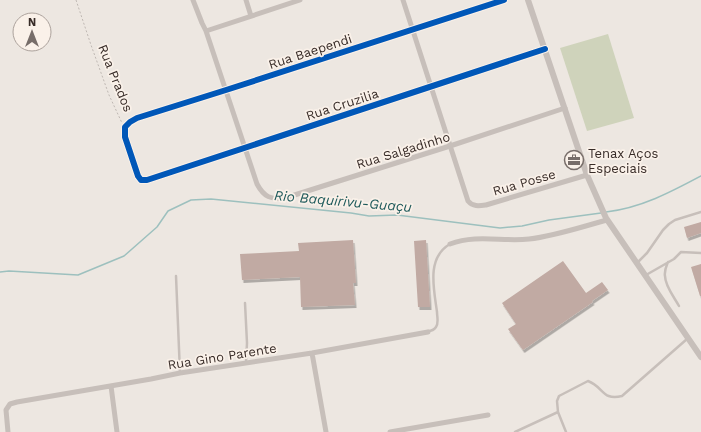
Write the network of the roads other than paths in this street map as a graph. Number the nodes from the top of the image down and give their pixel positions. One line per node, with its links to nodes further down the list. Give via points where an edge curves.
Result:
1 (193, 0): 9 (street, Rua Salgadinho)
2 (246, 0): 7 (street)
3 (300, 0): 7 (street)
4 (403, 0): 8 (street)
5 (504, 0): 8 (street, Rua Baependi)
6 (528, 0): 10 (street)
7 (251, 16): 9 (street)
8 (412, 29): 11 (street); 12 (street, Rua Baependi)
9 (206, 31): 12 (street, Rua Salgadinho)
10 (545, 49): 11 (street, Rua Cruzilia); 13 (street)
11 (431, 86): 15 (street); 16 (street, Rua Cruzilia)
12 (226, 90): 14 (street, Rua Baependi, via 137,118); 16 (street, Rua Salgadinho)
13 (565, 108): 15 (street, Rua Salgadinho); 17 (street)
14 (125, 127): 18 (street, Rua Prados, via 125,137 138,176 141,180)
15 (450, 146): 16 (street, Rua Salgadinho, via 279,199 263,194 257,184); 17 (street, Rua Posse, via 468,201 474,206 486,205)
16 (245, 147): 18 (street, Rua Cruzilia)
17 (587, 175): 20 (street)
18 (147, 180)
19 (701, 212): 24 (lane, via 669,224 648,253)
20 (606, 219): 21 (street, via 541,237 466,239); 24 (street)
21 (450, 244): 29 (lane, Rua Gino Parente, via 438,255 434,269 433,283 438,320 436,327)
22 (701, 254): 23 (lane, via 681,252)
23 (668, 262): 26 (lane); 28 (lane, via 665,278)
24 (637, 263): 26 (street)
25 (176, 276): 34 (lane)
26 (645, 276): 30 (street)
27 (245, 303): 33 (lane)
28 (679, 306)
29 (428, 332): 31 (street, Rua Gino Parente)
30 (688, 338): 32 (street); 36 (lane, via 622,396 609,396 588,381 559,396)
31 (312, 353): 33 (street, Rua Gino Parente); 40 (street)
32 (701, 357)
33 (246, 363): 34 (street, Rua Gino Parente)
34 (180, 373): 35 (street, Rua Gino Parente)
35 (111, 386): 38 (street, Rua Gino Parente, via 10,404 6,410); 39 (street)
36 (558, 412): 42 (lane); 43 (lane)
37 (488, 414): 41 (street)
38 (8, 432)
39 (117, 432)
40 (326, 432)
41 (390, 432)
42 (514, 432)
43 (566, 432)

